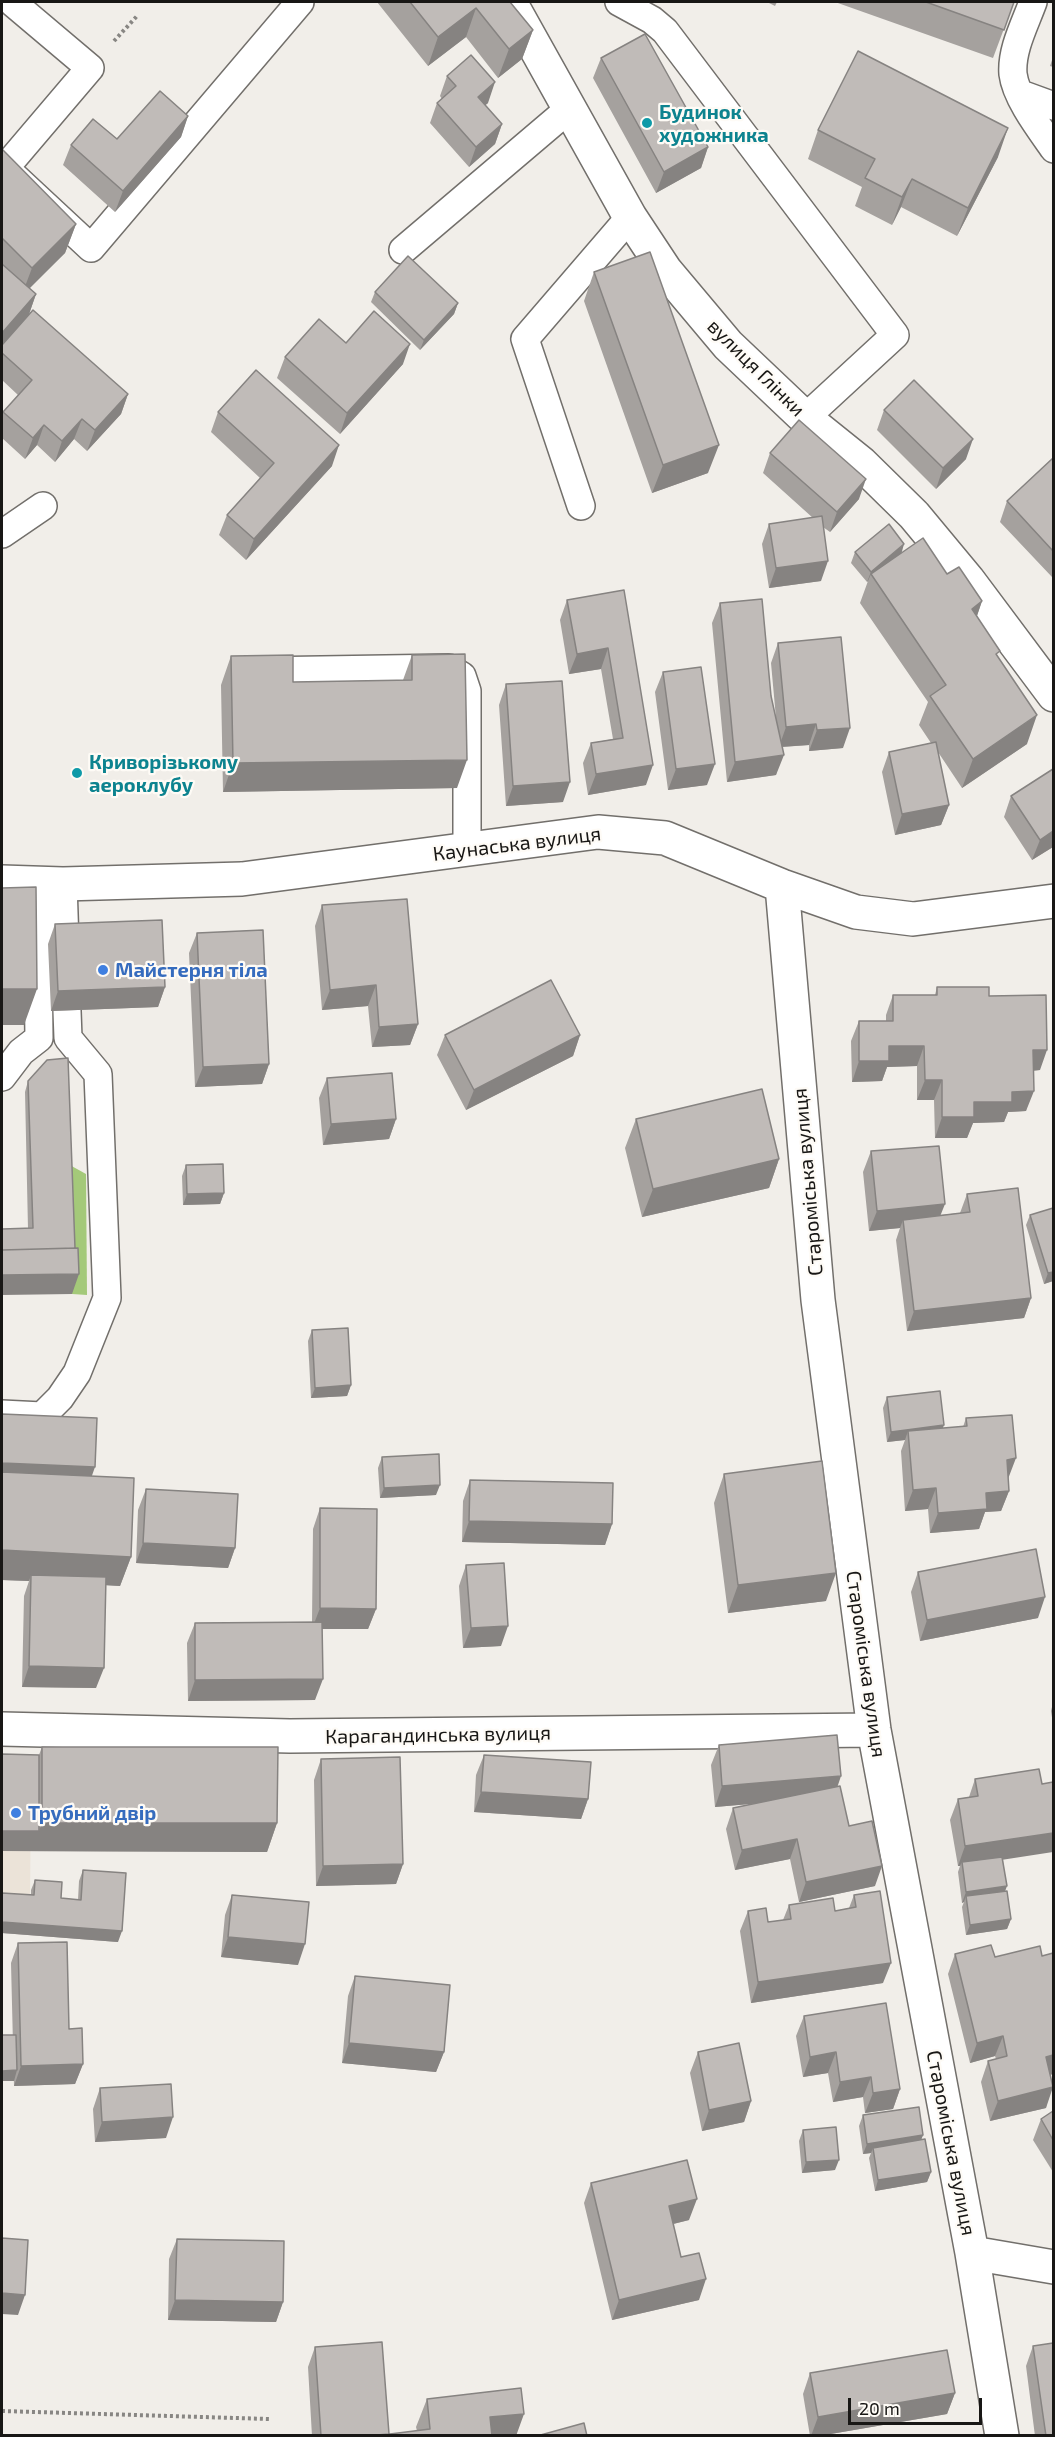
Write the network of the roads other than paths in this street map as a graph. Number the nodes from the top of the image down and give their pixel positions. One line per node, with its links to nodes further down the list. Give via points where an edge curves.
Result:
1 (15, 2): 2 (lane, via 90,68 5,168 91,248)
2 (300, 2)
3 (510, 2): 8 (street, вулиця Глінки)
4 (619, 2): 12 (lane, via 665,31 895,335)
5 (1033, 2): 6 (lane, via 1015,56 1013,76)
6 (1020, 94): 7 (lane); 9 (lane)
7 (1053, 106)
8 (569, 109): 10 (street, вулиця Глінки); 11 (lane)
9 (1053, 149)
10 (630, 217): 12 (street, вулиця Глінки, via 665,270 728,345); 14 (lane, via 525,339)
11 (404, 250)
12 (805, 418): 17 (street, вулиця Глінки, via 861,463 914,515 968,580)
13 (43, 506): 15 (lane)
14 (581, 506)
15 (2, 534)
16 (235, 671): 18 (lane, via 449,669 462,676 467,691)
17 (1053, 695)
18 (467, 849): 20 (street, Каунаська вулиця, via 242,879); 21 (street, Каунаська вулиця, via 598,832 665,838)
19 (2, 882): 20 (street, Каунаська вулиця)
20 (50, 883): 23 (lane); 25 (lane, via 39,1038 21,1052)
21 (782, 886): 22 (street, Каунаська вулиця, via 856,912 913,919); 28 (street, Староміська вулиця, via 818,1300)
22 (1053, 901)
23 (65, 943)
24 (67, 1011): 26 (lane, via 68,1038 98,1074 107,1298 77,1373 60,1398 42,1416)
25 (2, 1077)
26 (2, 1414)
27 (2, 1729): 28 (street, Карагандинська вулиця, via 290,1736)
28 (874, 1730): 29 (street, Староміська вулиця)
29 (972, 2253): 30 (street); 31 (street, Староміська вулиця)
30 (1053, 2267)
31 (1002, 2436)

